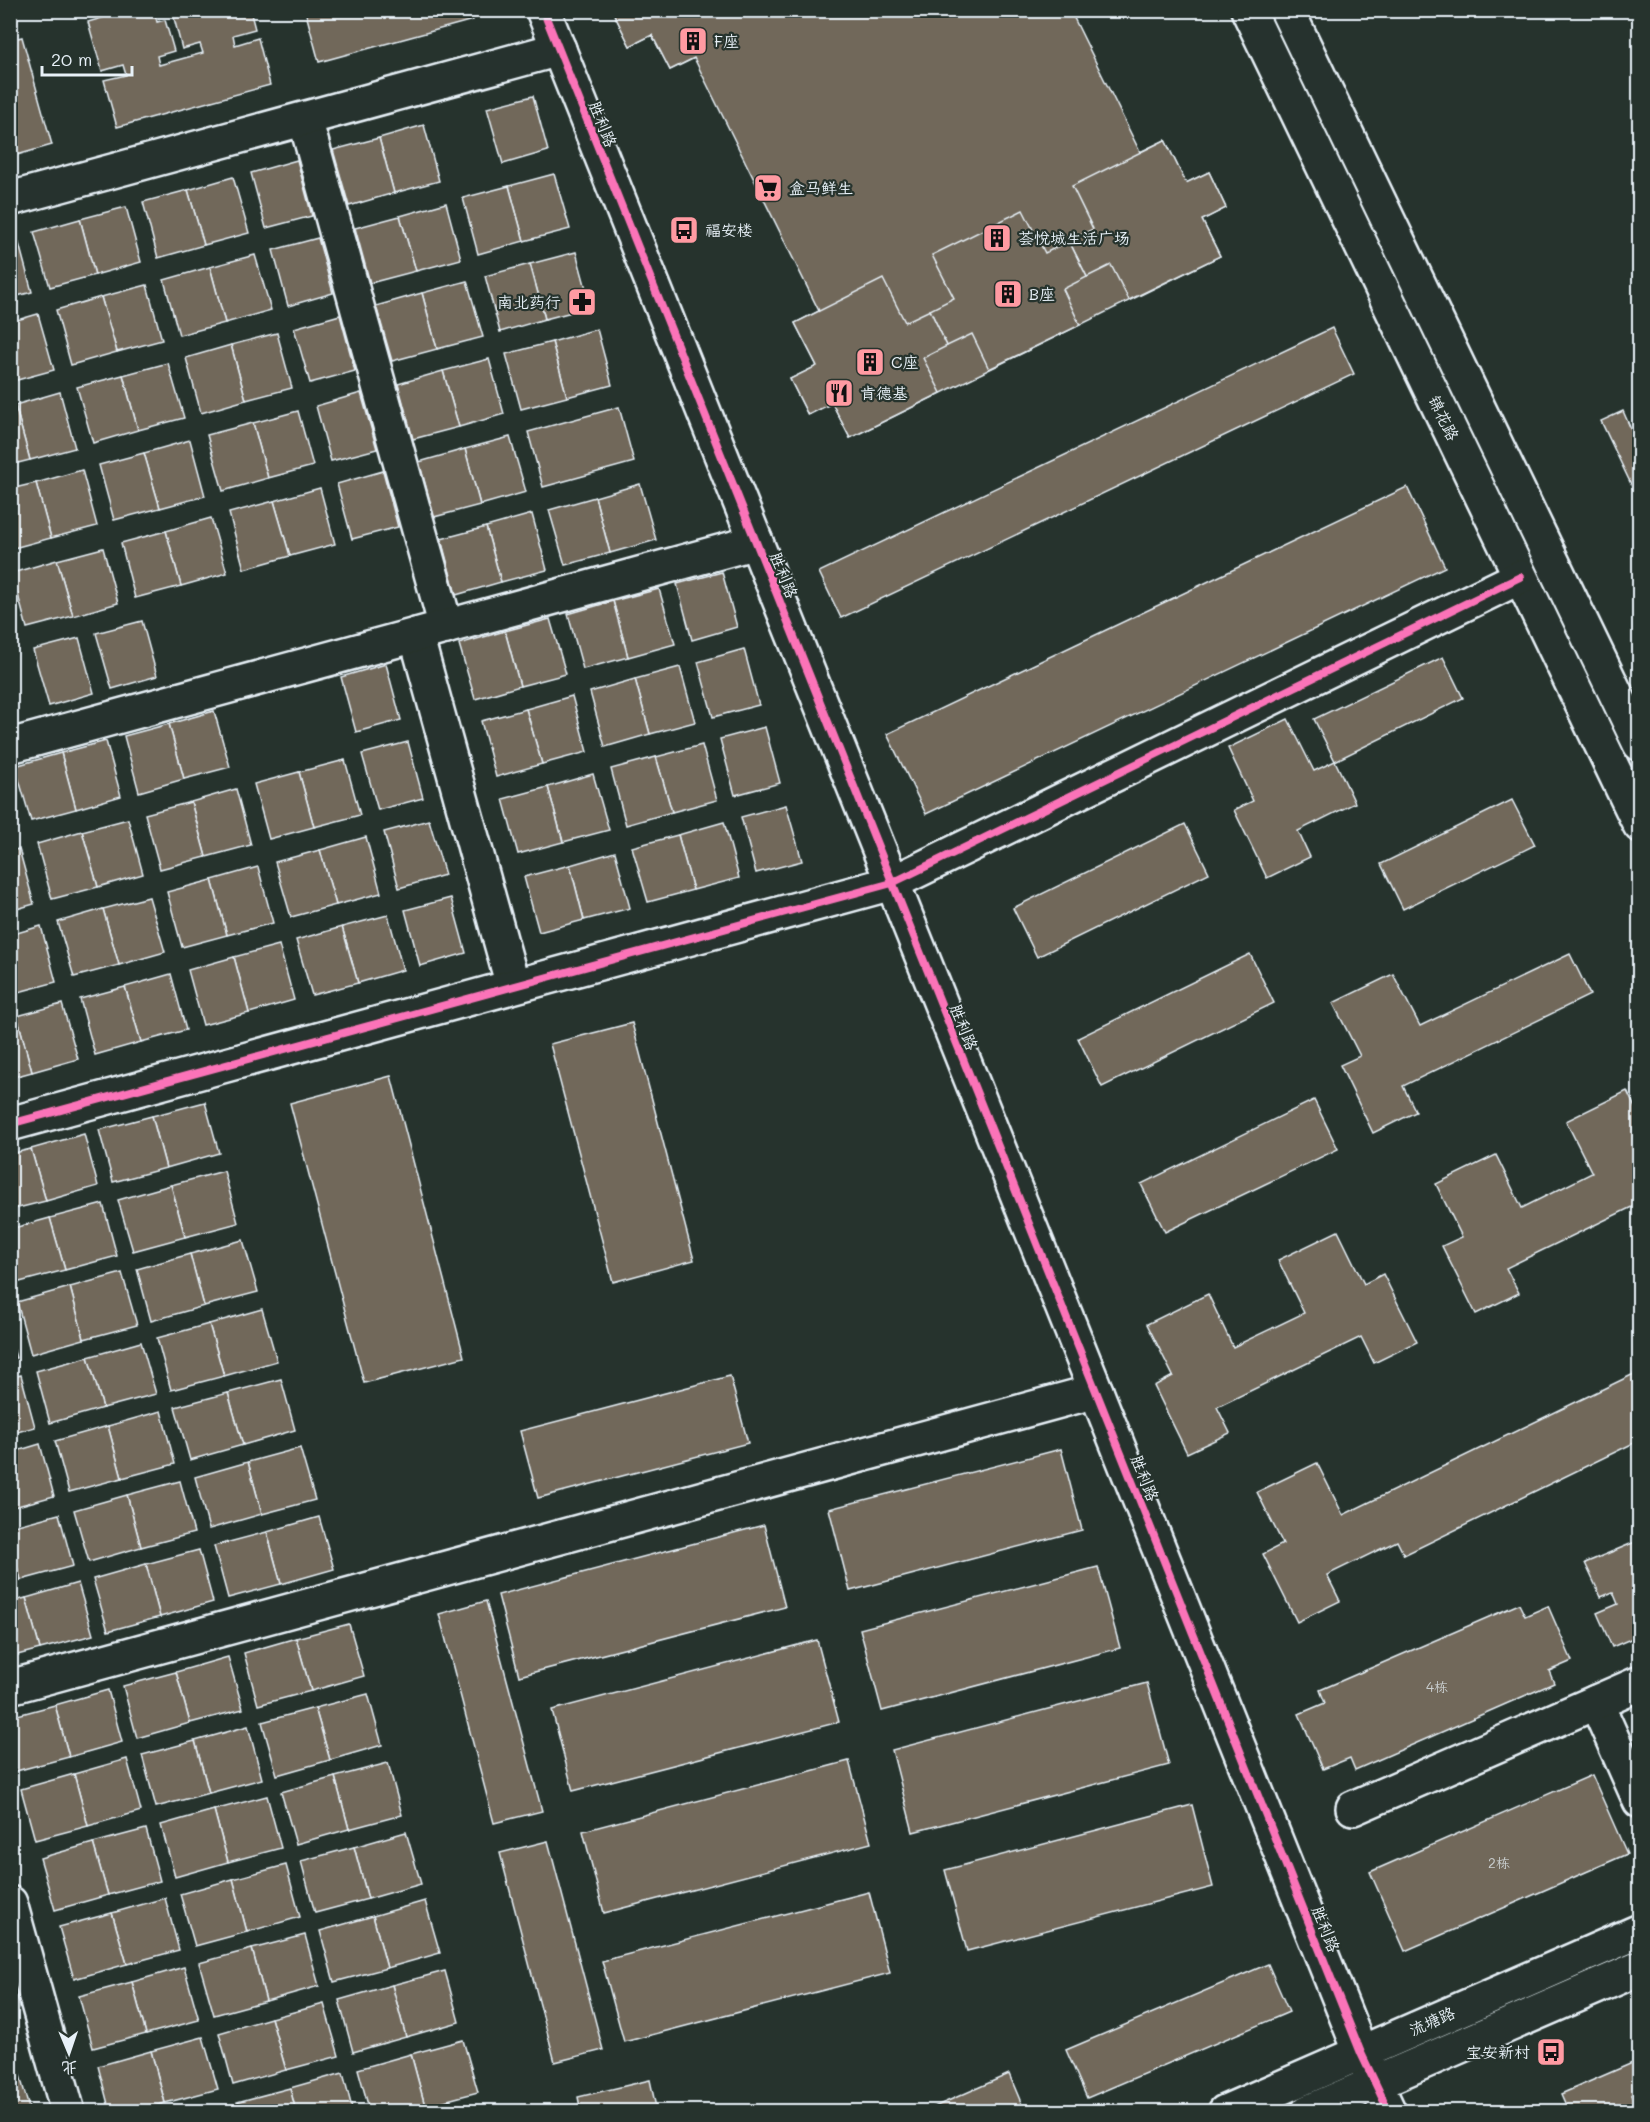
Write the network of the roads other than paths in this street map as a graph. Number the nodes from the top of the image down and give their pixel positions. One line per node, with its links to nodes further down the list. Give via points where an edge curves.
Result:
1 (543, 10): 4 (street, 胜利路)
2 (1248, 10): 8 (street, 锦花路)
3 (1287, 10): 10 (street)
4 (559, 50): 5 (street); 7 (street, 胜利路)
5 (305, 119): 6 (street); 9 (street)
6 (10, 199)
7 (756, 542): 9 (street); 13 (street, 胜利路)
8 (1520, 577): 12 (street, 锦花路); 13 (street)
9 (431, 631): 11 (street); 14 (street)
10 (1640, 744)
11 (10, 746)
12 (1640, 825)
13 (892, 883): 14 (street); 16 (street, 胜利路)
14 (513, 986): 15 (street)
15 (10, 1124)
16 (1096, 1391): 18 (street); 25 (street, 胜利路)
17 (1640, 1683): 19 (street)
18 (10, 1688)
19 (1596, 1702): 20 (street); 21 (street)
20 (1640, 1801)
21 (1353, 1808)
22 (10, 1903): 27 (street)
23 (1640, 1931): 25 (street, 流塘路)
24 (1640, 1968): 26 (street, 流塘路)
25 (1361, 2053): 26 (street, 胜利路); 28 (street, 流塘路)
26 (1382, 2097): 29 (street, 流塘路)
27 (68, 2112)
28 (1225, 2112)
29 (1308, 2112)

